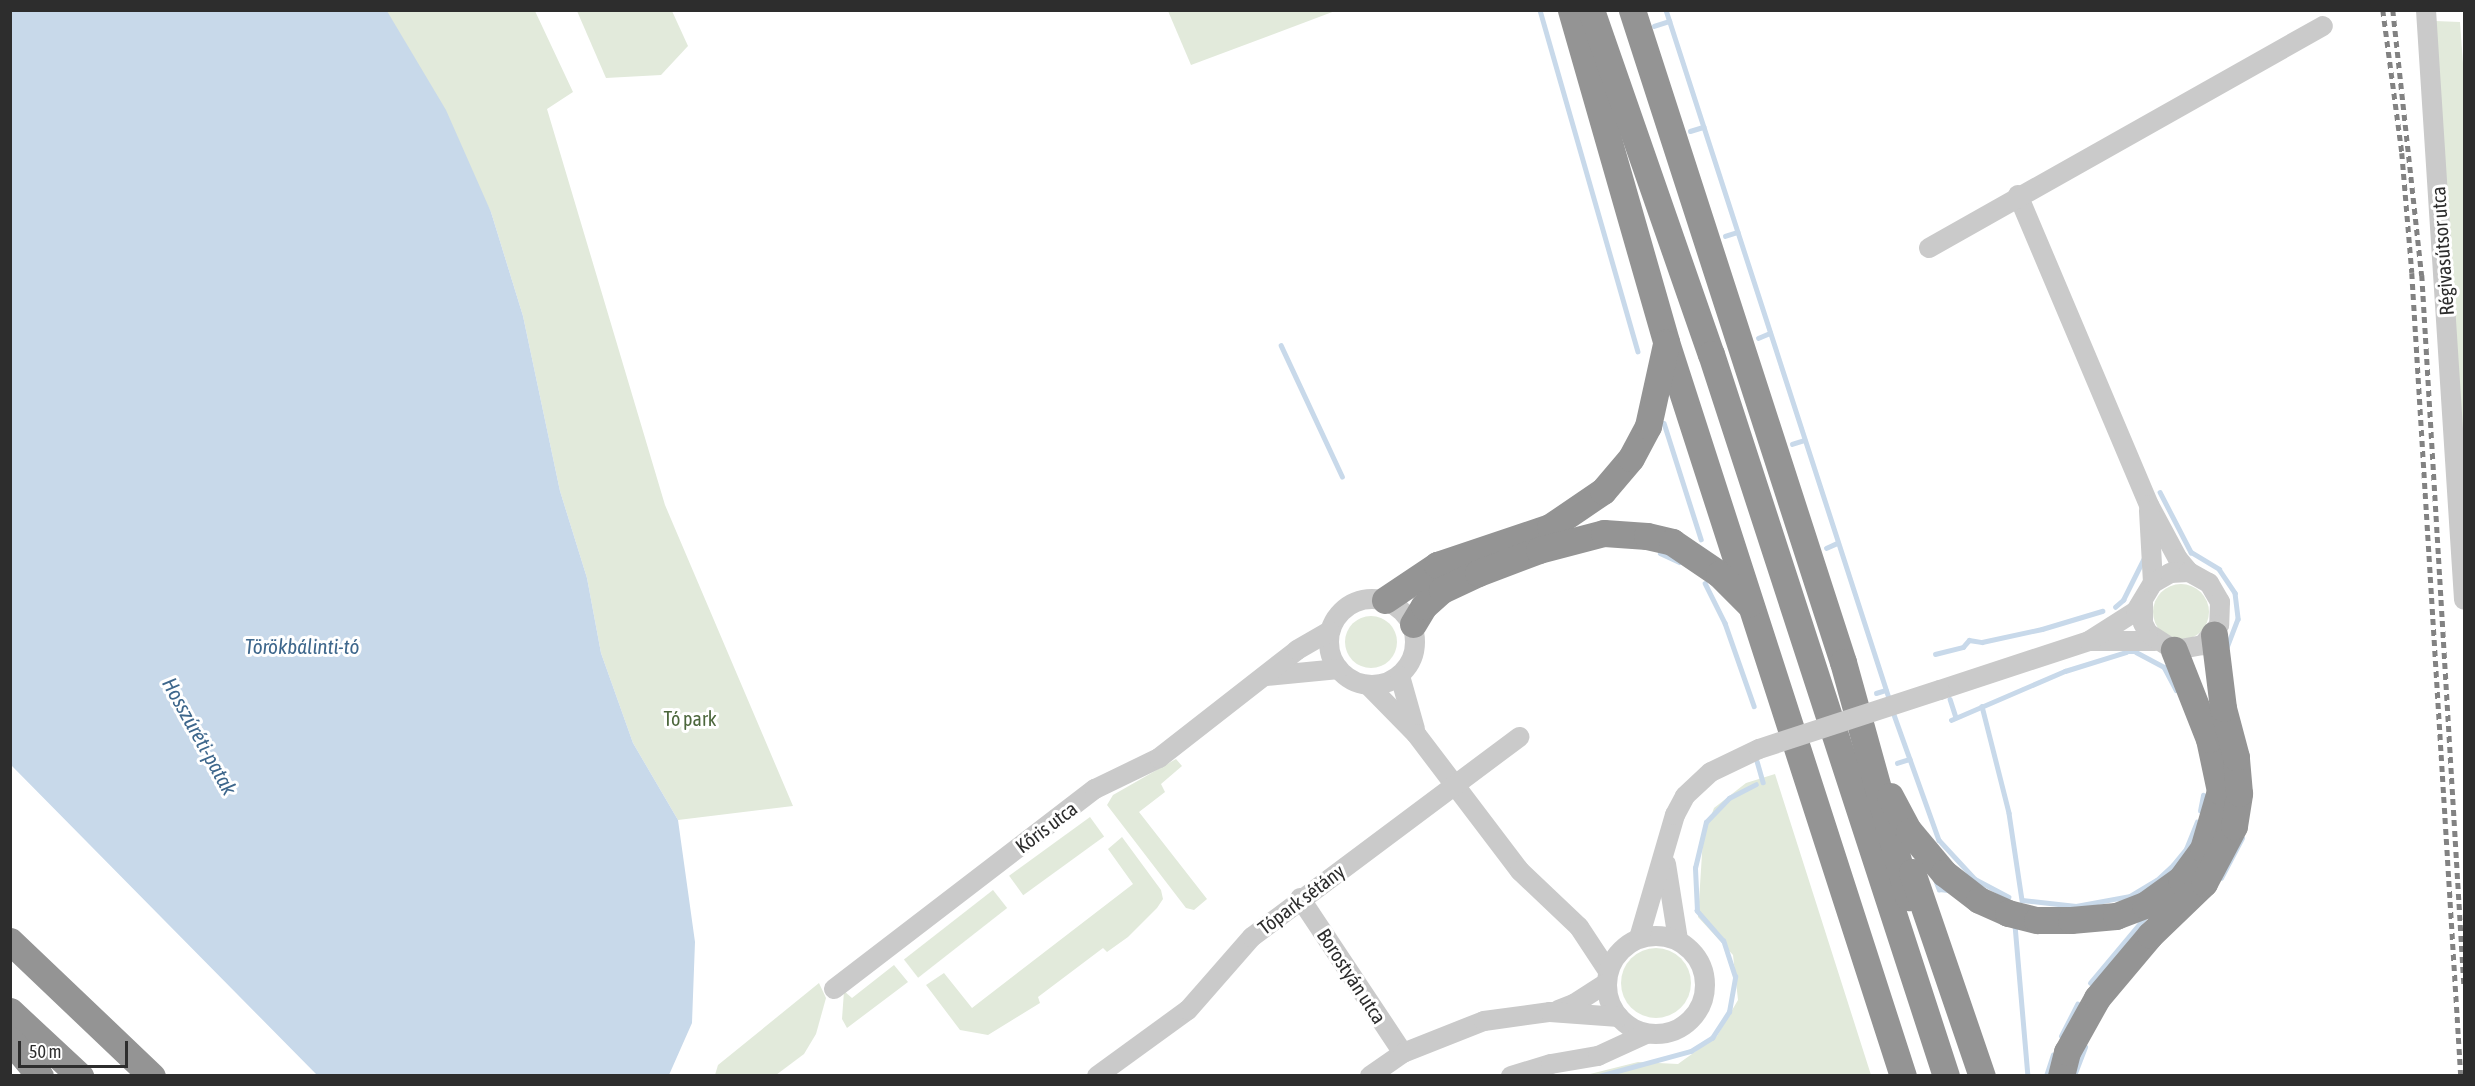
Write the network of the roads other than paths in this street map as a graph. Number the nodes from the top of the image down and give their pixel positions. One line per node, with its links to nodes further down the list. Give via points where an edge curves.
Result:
1 (1571, 10): 8 (highway)
2 (1591, 10): 51 (highway, via 1719,376)
3 (1632, 10): 27 (highway, via 1836,641)
4 (2426, 10): 13 (street, Régivasútsor utca)
5 (2322, 26): 6 (street)
6 (2018, 195): 7 (street); 9 (street)
7 (1929, 248)
8 (1666, 342): 12 (highway, via 1648,426 1631,459 1604,491 1550,527 1437,565); 15 (highway)
9 (2149, 505): 10 (street); 11 (street)
10 (2189, 572): 11 (street, via 2170,573); 18 (street, via 2209,583 2216,592 2221,614)
11 (2153, 583): 14 (street)
12 (1385, 600): 16 (street, via 1401,609); 17 (street, via 1365,599 1347,606)
13 (2464, 600)
14 (2143, 601): 19 (street, via 2122,622); 20 (street, via 2143,623)
15 (1752, 607): 16 (highway, via 1719,574 1672,542 1604,533 1539,550 1442,590 1424,606); 50 (highway)
16 (1413, 624): 23 (street, via 1414,655)
17 (1330, 631): 21 (street, via 1330,651); 22 (street, Kőris utca, via 1297,650)
18 (2214, 635): 20 (street, via 2196,648); 54 (highway, via 2240,793 2235,826 2204,883 2134,952 2097,998 2067,1052)
19 (2089, 641): 20 (street); 30 (street, bridge, via 1759,749 1711,772 1685,796 1675,815)
20 (2165, 646): 27 (highway, via 2209,739 2220,791 2203,849 2181,879 2135,909 2116,916 2037,920 1979,900 1944,873 1910,831)
21 (1339, 669): 22 (street); 24 (street)
22 (1266, 676): 37 (street, Kőris utca, via 1159,758 1095,789)
23 (1400, 676): 24 (street); 25 (street)
24 (1368, 685): 25 (street)
25 (1416, 734): 28 (street)
26 (1519, 737): 28 (street, Tópark sétány)
27 (1869, 758): 29 (highway)
28 (1456, 786): 31 (street, Tópark sétány); 32 (street, via 1520,871)
29 (1881, 799): 52 (highway); 53 (highway, via 1912,872)
30 (1665, 855): 33 (street); 34 (street)
31 (1300, 898): 43 (street, Borostyán utca); 47 (street, Tópark sétány, via 1251,937 1188,1010)
32 (1579, 927): 33 (street, via 1609,940); 36 (street)
33 (1634, 940): 34 (street, via 1659,936); 36 (street)
34 (1678, 940): 41 (street, via 1700,962 1705,993 1700,1008 1684,1025 1662,1034)
35 (10, 941): 46 (highway)
36 (1607, 977): 39 (street, via 1575,1004); 40 (street, via 1607,995)
37 (834, 989)
38 (10, 1011): 45 (highway)
39 (1550, 1012): 40 (street); 43 (street, via 1484,1021)
40 (1618, 1017): 41 (street)
41 (1646, 1034): 49 (street, via 1598,1056)
42 (10, 1040): 44 (highway)
43 (1403, 1053): 48 (street)
44 (40, 1076)
45 (80, 1076)
46 (152, 1076)
47 (1097, 1076)
48 (1370, 1076)
49 (1511, 1076)
50 (1903, 1076)
51 (1946, 1076)
52 (1964, 1076)
53 (1982, 1076)
54 (2061, 1076)

